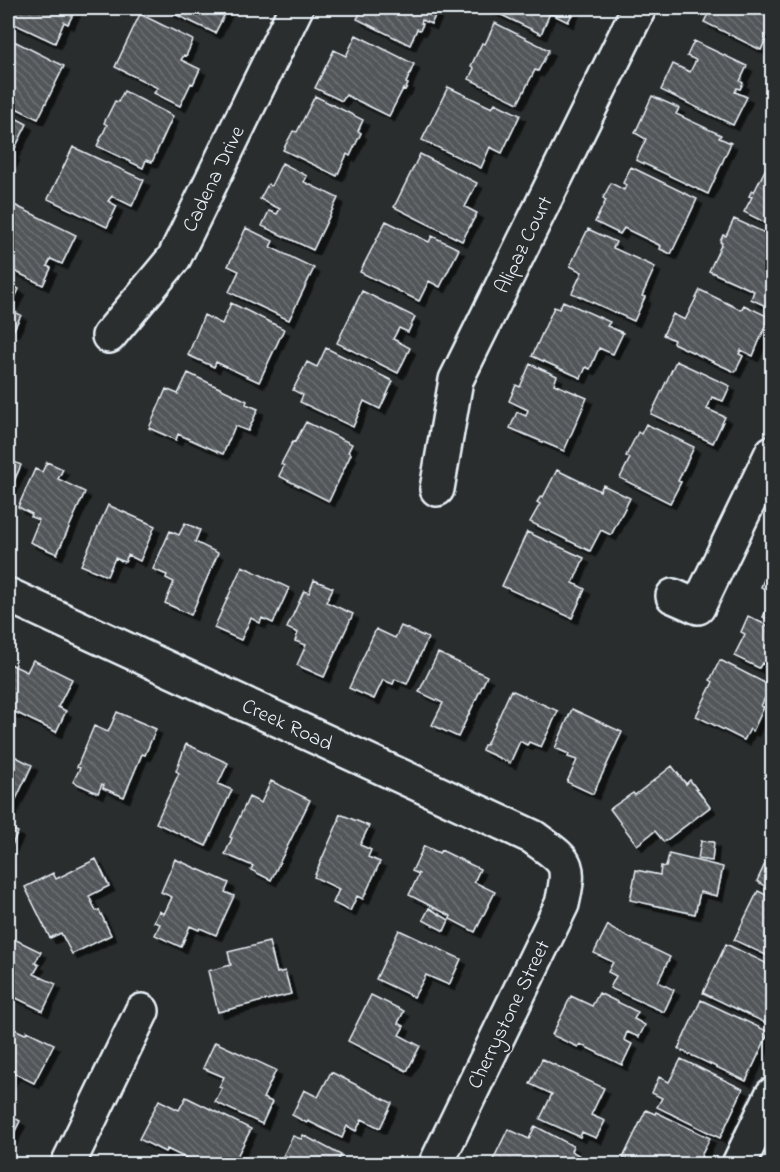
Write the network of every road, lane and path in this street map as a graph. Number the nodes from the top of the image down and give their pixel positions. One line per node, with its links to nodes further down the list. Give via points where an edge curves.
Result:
1 (296, 8): 3 (street, Cadena Drive, via 174,258)
2 (639, 8): 5 (street, Alipaz Court, via 456,380)
3 (109, 336)
4 (772, 453): 7 (street, via 698,607)
5 (437, 489)
6 (8, 595): 8 (street, Creek Road, via 533,837)
7 (673, 596)
8 (563, 860): 12 (street, Cherrystone Street, via 568,878 562,904)
9 (142, 1011): 11 (street)
10 (772, 1095): 13 (street)
11 (68, 1164)
12 (436, 1164)
13 (739, 1164)

